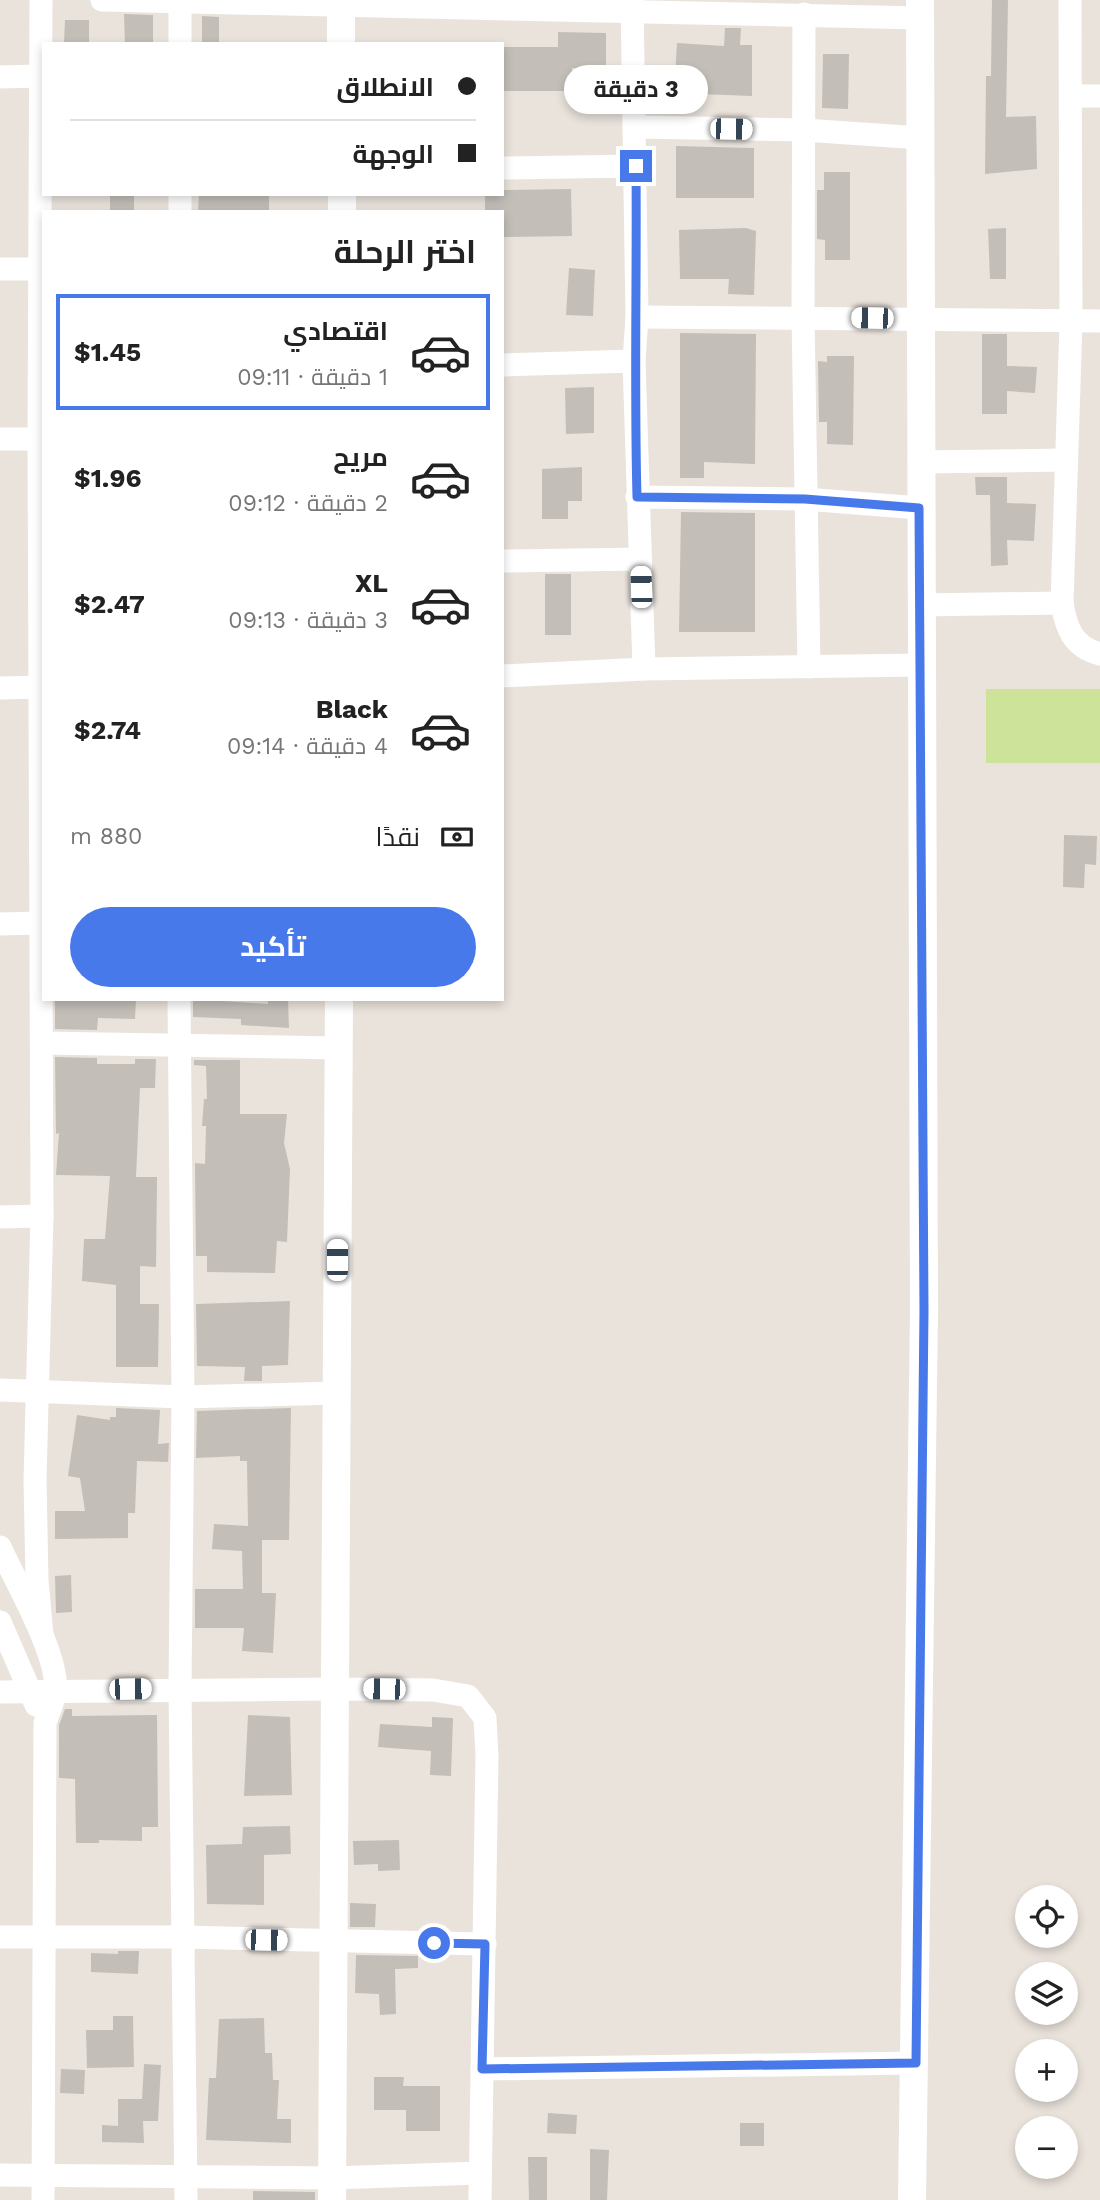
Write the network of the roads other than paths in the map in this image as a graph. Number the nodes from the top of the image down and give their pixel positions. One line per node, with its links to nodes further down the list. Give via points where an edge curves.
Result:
1 (41, 0): 11 (street)
2 (102, 0): 4 (street)
3 (1070, 0): 13 (street)
4 (180, 1): 5 (street); 9 (street)
5 (341, 2): 6 (street); 10 (street)
6 (632, 5): 8 (street); 15 (street)
7 (920, 9): 8 (street); 17 (street)
8 (804, 14): 16 (street)
9 (180, 42)
10 (341, 42)
11 (41, 76): 12 (street); 21 (street)
12 (0, 77)
13 (1071, 96): 14 (street); 26 (street)
14 (1100, 96)
15 (634, 127): 16 (street); 18 (street)
16 (804, 130): 17 (street); 23 (street)
17 (920, 138): 24 (street)
18 (636, 166): 19 (street); 22 (street)
19 (504, 168)
20 (0, 268): 21 (street)
21 (42, 269): 30 (street)
22 (637, 317): 23 (street); 27 (street)
23 (803, 317): 24 (street); 34 (street)
24 (919, 319): 26 (street); 32 (street)
25 (1100, 321): 26 (street)
26 (1071, 322): 31 (street)
27 (634, 360): 28 (street); 33 (street)
28 (504, 365)
29 (0, 439): 30 (street)
30 (41, 439): 38 (street)
31 (1066, 460): 32 (street); 39 (street)
32 (919, 461): 35 (street)
33 (637, 497): 34 (street); 36 (street)
34 (805, 499): 35 (street); 43 (street)
35 (919, 508): 40 (street)
36 (640, 559): 37 (street); 44 (street)
37 (504, 561)
38 (42, 563)
39 (1062, 603): 40 (street); 41 (street, via 1071,635 1081,647)
40 (920, 605): 42 (street)
41 (1100, 654)
42 (920, 665): 43 (street); 76 (street, via 924,1311)
43 (809, 667): 44 (street)
44 (644, 669): 45 (street)
45 (504, 676)
46 (42, 687): 47 (street)
47 (0, 688)
48 (42, 766): 49 (street)
49 (40, 923): 50 (street); 53 (street)
50 (0, 924)
51 (179, 1001): 54 (street)
52 (338, 1001): 55 (street)
53 (42, 1043): 54 (street); 56 (street)
54 (179, 1047): 55 (street); 61 (street)
55 (338, 1048): 60 (street)
56 (42, 1216): 57 (street); 59 (street)
57 (0, 1217)
58 (0, 1390): 59 (street)
59 (37, 1391): 61 (street); 64 (street, via 35,1534)
60 (336, 1393): 61 (street); 66 (street)
61 (183, 1397): 65 (street)
62 (0, 1547): 64 (street)
63 (0, 1622): 69 (street)
64 (42, 1635): 67 (street)
65 (180, 1688): 66 (street); 67 (street); 73 (street)
66 (335, 1689): 74 (street); 75 (street, via 433,1690 468,1696 485,1718)
67 (55, 1691): 69 (street); 70 (street)
68 (0, 1692): 69 (street)
69 (30, 1692): 70 (street)
70 (45, 1723): 72 (street)
71 (0, 1937): 72 (street)
72 (43, 1937): 73 (street); 79 (street)
73 (182, 1937): 74 (street); 81 (street)
74 (333, 1942): 75 (street); 82 (street)
75 (485, 1944): 77 (street)
76 (916, 2063): 77 (street); 86 (street)
77 (482, 2069): 78 (street)
78 (480, 2173): 82 (street); 85 (street)
79 (43, 2174): 80 (street); 81 (street); 83 (street)
80 (0, 2175)
81 (186, 2176): 82 (street); 84 (street)
82 (332, 2189)
83 (43, 2200)
84 (186, 2200)
85 (480, 2200)
86 (912, 2200)

